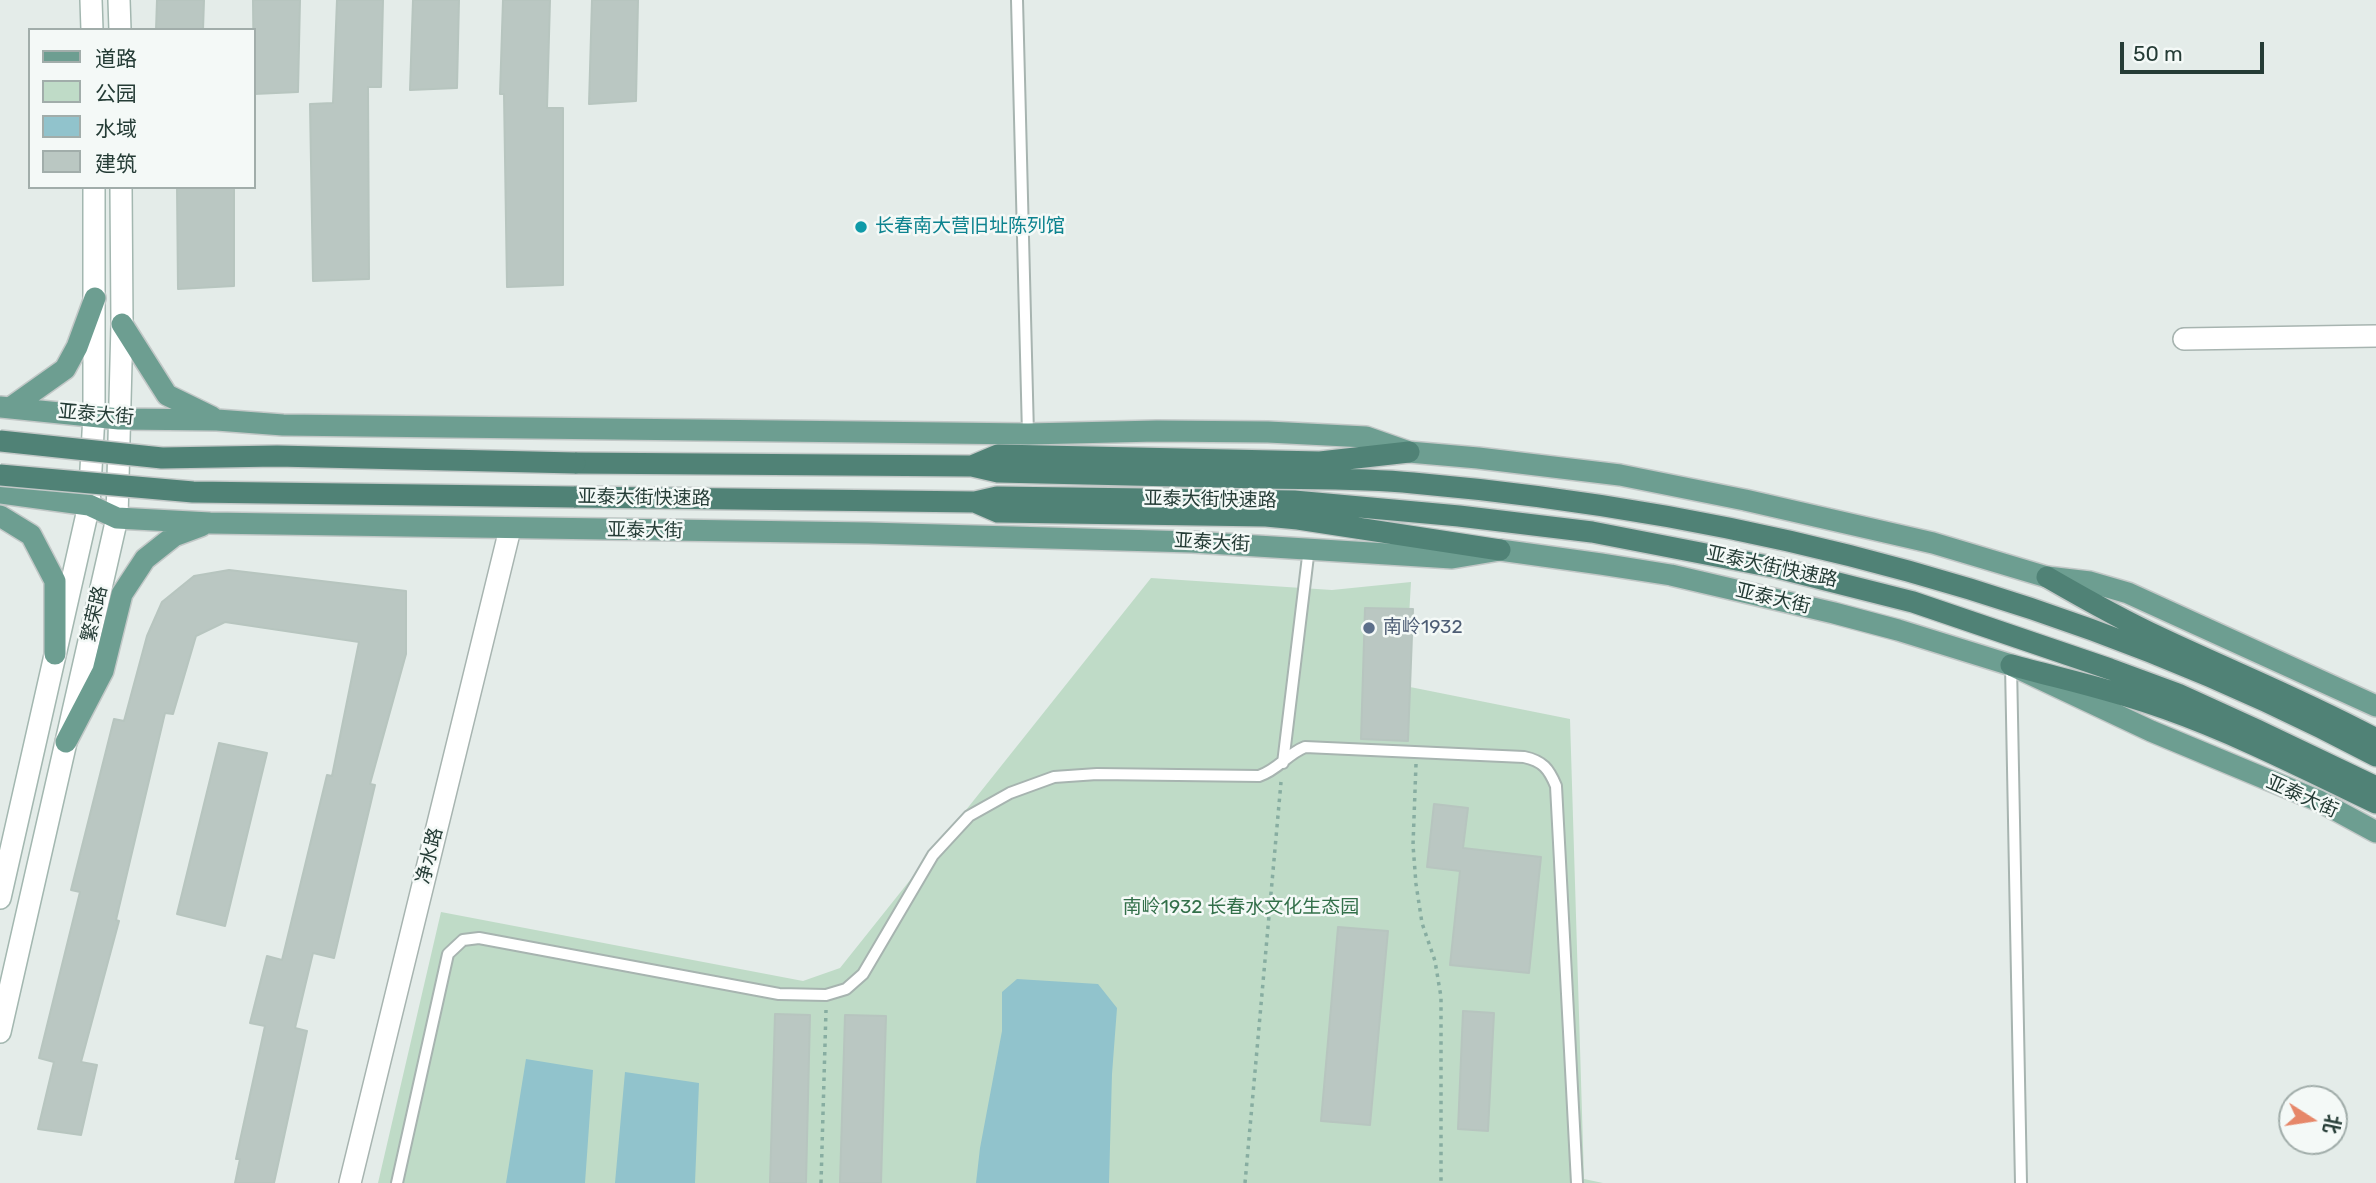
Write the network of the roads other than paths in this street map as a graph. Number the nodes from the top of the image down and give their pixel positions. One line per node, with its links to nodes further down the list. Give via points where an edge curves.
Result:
1 (91, 0): 4 (main road)
2 (119, 0): 5 (main road)
3 (1017, 0): 16 (lane)
4 (92, 28)
5 (120, 28)
6 (94, 189): 8 (main road, 繁荣路)
7 (121, 189): 9 (main road, 繁荣路)
8 (95, 298): 12 (main road, via 65,369); 13 (main road, 繁荣路)
9 (122, 324): 14 (main road, 繁荣路); 15 (main road, via 167,395)
10 (2376, 336): 11 (main road)
11 (2184, 339)
12 (5, 407): 13 (main road, 亚泰大街)
13 (94, 415): 14 (main road, 亚泰大街); 23 (main road, 繁荣路)
14 (119, 419): 15 (main road, 亚泰大街); 25 (main road, 繁荣路)
15 (216, 420): 16 (main road, 亚泰大街, via 283,425)
16 (1028, 434): 18 (main road, 亚泰大街, via 1157,431 1366,437)
17 (0, 441): 19 (highway, 亚泰大街快速路, bridge, via 162,458)
18 (1409, 452): 19 (highway, via 1320,462 998,455); 30 (main road, 亚泰大街, via 1620,475 1745,499 1933,543)
19 (972, 467): 36 (highway, 亚泰大街快速路, via 998,472 1408,482 1674,516 1842,553 2080,626 2273,704)
20 (0, 475): 22 (highway, 亚泰大街快速路, bridge, via 193,492)
21 (0, 493): 23 (main road, 亚泰大街)
22 (975, 502): 29 (highway, via 998,512 1288,518); 38 (highway, 亚泰大街快速路, via 997,497 1294,501 1527,523 1702,552 1900,599 2110,668 2201,704)
23 (89, 505): 25 (main road, 亚泰大街); 31 (main road, 繁荣路)
24 (0, 516): 31 (main road, via 31,535 55,581)
25 (117, 518): 26 (main road, 亚泰大街); 35 (main road, 繁荣路)
26 (210, 523): 27 (main road, 亚泰大街); 35 (main road, via 174,536 145,559 121,594 103,671)
27 (510, 529): 28 (main road, 亚泰大街, via 868,533); 43 (main road, 净水路)
28 (1309, 548): 29 (main road, 亚泰大街, via 1451,558); 37 (lane)
29 (1500, 550): 32 (main road, 亚泰大街, via 1671,575 1885,626)
30 (2048, 577): 33 (main road, 亚泰大街, via 2128,593); 34 (highway, via 2107,612)
31 (55, 654): 41 (main road, 繁荣路)
32 (2011, 664): 39 (highway, via 2169,710); 40 (main road, 亚泰大街, via 2151,731 2319,801); 46 (lane)
33 (2376, 706)
34 (2376, 739)
35 (66, 742): 42 (main road, 繁荣路)
36 (2376, 756)
37 (1283, 763): 44 (lane, via 1259,776 1054,777 1010,793 970,816 933,855 863,974 846,989 826,995 779,994 479,938 463,940 448,954); 45 (lane, via 1305,747 1524,757 1539,760 1550,771 1556,786)
38 (2376, 787)
39 (2376, 803)
40 (2376, 832)
41 (0, 898)
42 (0, 1032)
43 (350, 1183)
44 (397, 1183)
45 (1577, 1183)
46 (2021, 1183)

